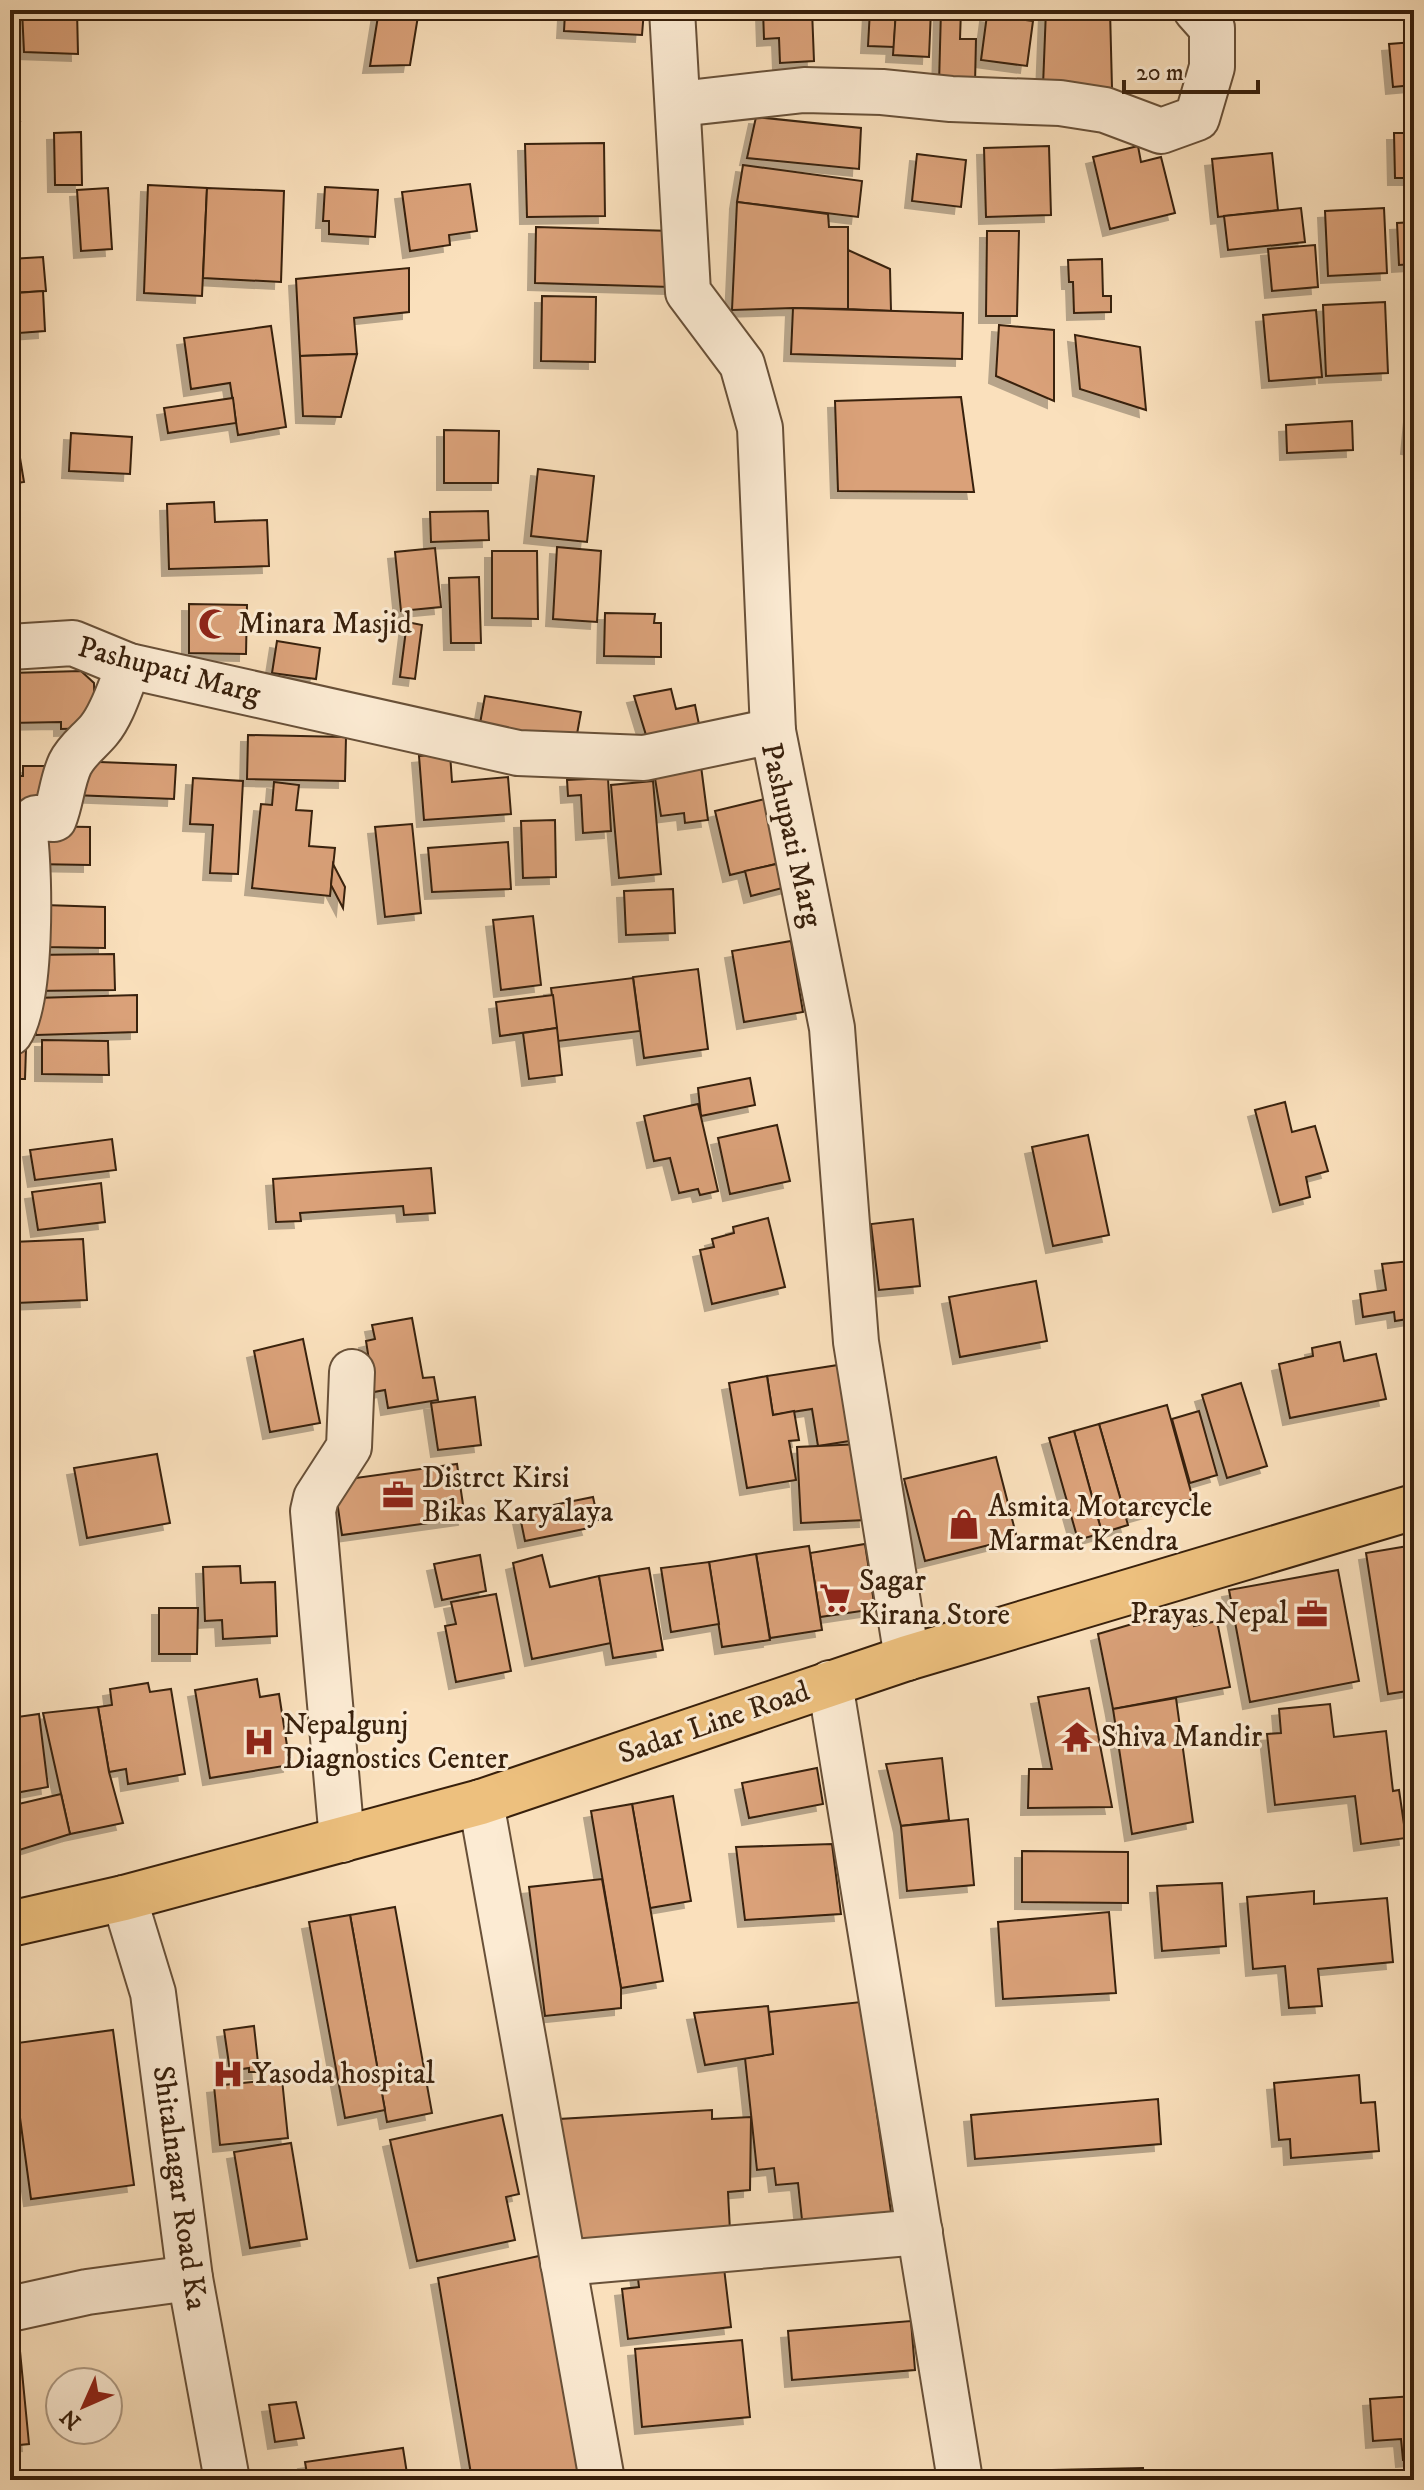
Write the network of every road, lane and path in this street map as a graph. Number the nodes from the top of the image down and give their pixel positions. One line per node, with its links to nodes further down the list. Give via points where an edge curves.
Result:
1 (672, 10): 3 (street)
2 (1196, 10): 3 (street, via 1212,28 1212,67 1197,118 1161,131 1105,110 1060,103 882,92 804,90)
3 (679, 104): 6 (street, via 688,292 742,364 760,428)
4 (10, 647): 5 (street, Pashupati Marg, via 73,643)
5 (129, 666): 6 (street, Pashupati Marg, via 518,753 644,758); 7 (street, via 100,730 69,766 54,819 36,818 25,836 28,933 18,1014)
6 (773, 731): 10 (street, Pashupati Marg, via 832,1028 856,1342)
7 (10, 1033)
8 (352, 1372): 13 (street, via 349,1447 313,1511)
9 (1414, 1507): 10 (main road, Sadar Line Road)
10 (907, 1658): 11 (main road, Sadar Line Road)
11 (830, 1683): 12 (main road, Sadar Line Road); 16 (street)
12 (481, 1802): 13 (main road, Sadar Line Road); 17 (street)
13 (342, 1840): 14 (main road, Sadar Line Road)
14 (124, 1898): 15 (main road, Sadar Line Road); 18 (street, Shitalnagar Road Ka, via 153,1993)
15 (10, 1924)
16 (920, 2232): 17 (street); 22 (street)
17 (563, 2263): 21 (street)
18 (190, 2278): 19 (street); 20 (street, Shitalnagar Road Ka)
19 (10, 2309)
20 (227, 2480)
21 (602, 2480)
22 (960, 2480)

